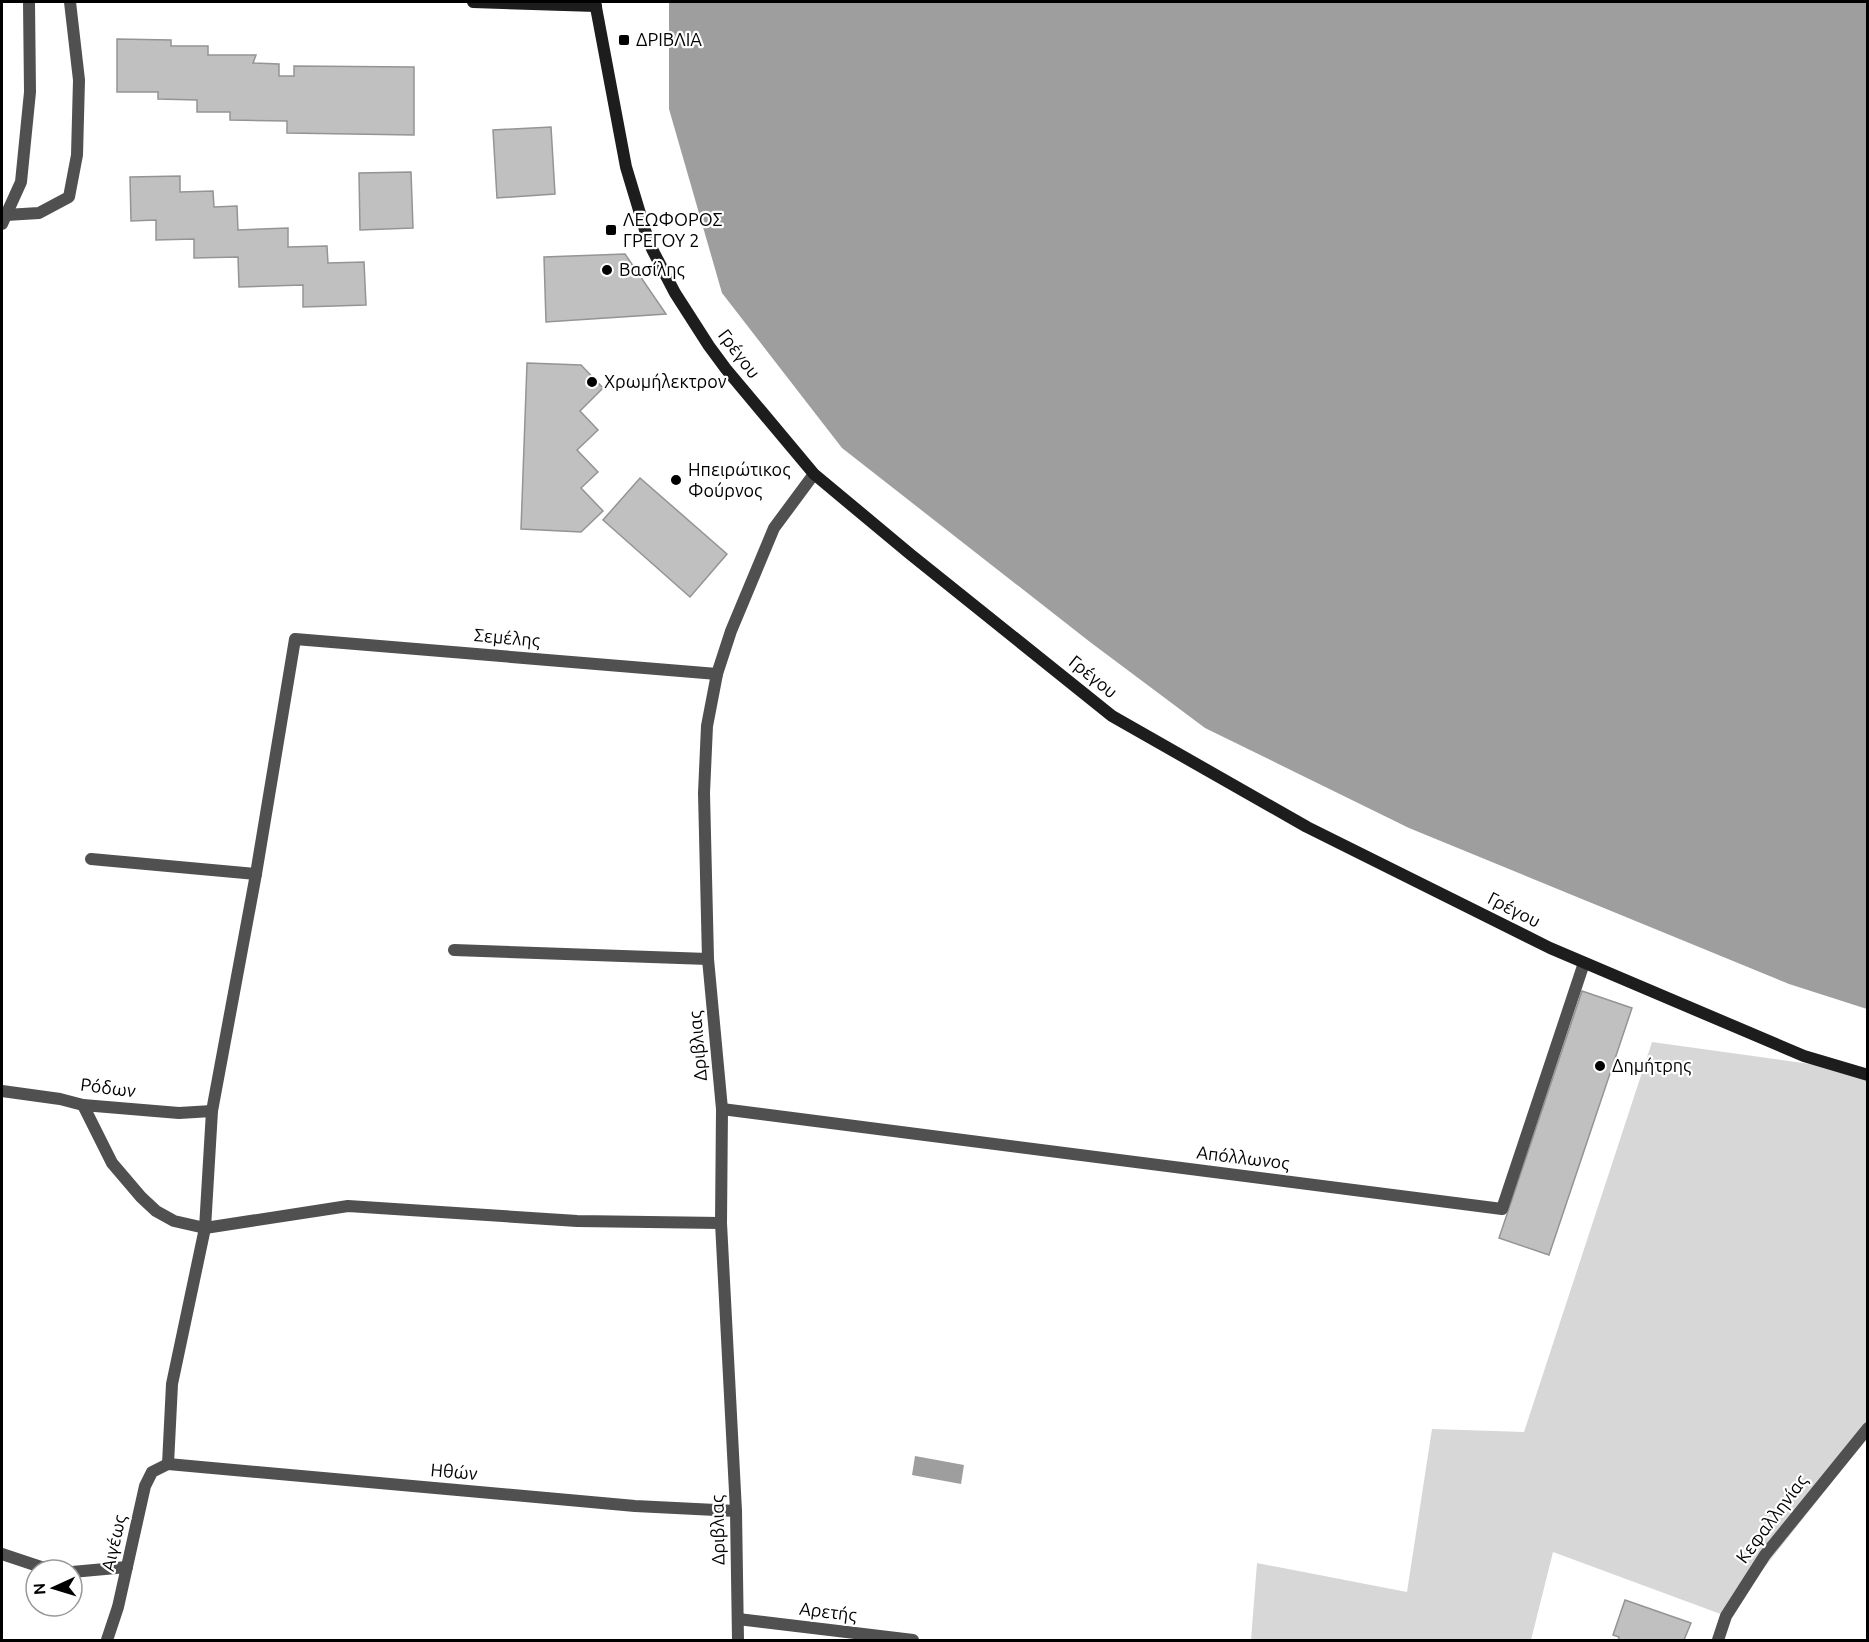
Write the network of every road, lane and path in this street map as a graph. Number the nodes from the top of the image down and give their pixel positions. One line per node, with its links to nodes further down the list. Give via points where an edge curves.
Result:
1 (29, 2): 5 (street, via 30,92 21,182)
2 (70, 2): 5 (street, via 79,80 77,155 69,197 39,213)
3 (473, 2): 4 (main road)
4 (596, 4): 6 (main road, Γρέγου, via 626,167 652,249 709,346)
5 (4, 220)
6 (814, 474): 7 (street, Δριβλιας, via 774,528); 12 (main road, Γρέγου, via 1112,716 1307,827)
7 (717, 674): 9 (street, Σεμέλης, via 295,639); 11 (street, Δριβλιας, via 707,726 704,793)
8 (91, 859): 9 (street)
9 (256, 874): 17 (street)
10 (454, 950): 11 (street)
11 (708, 959): 16 (street, Δριβλιας)
12 (1584, 963): 13 (main road, Γρέγου, via 1804,1056); 16 (street, Απόλλωνος, via 1502,1209)
13 (1868, 1075)
14 (2, 1090): 15 (street, Ρόδων)
15 (83, 1105): 17 (street, Ρόδων, via 178,1113); 19 (street, via 112,1163 141,1197 174,1221)
16 (722, 1108): 18 (street, Δριβλιας)
17 (212, 1111): 19 (street)
18 (721, 1223): 19 (street, via 577,1221 348,1206); 22 (street, Δριβλιας)
19 (205, 1228): 21 (street, via 172,1384)
20 (1868, 1428): 31 (street, Κεφαλληνίας, via 1765,1555 1726,1616)
21 (168, 1464): 22 (street, Ηθών, via 635,1506); 25 (street, Αιγέως, via 152,1472 145,1486)
22 (736, 1510): 27 (street, Δριβλιας)
23 (2, 1554): 24 (street)
24 (24, 1561)
25 (127, 1568): 26 (street); 28 (street, Αιγέως)
26 (84, 1571)
27 (738, 1619): 29 (street, Δριβλιας); 30 (street, Αρετής)
28 (107, 1641)
29 (738, 1641)
30 (913, 1641)
31 (1718, 1641)

